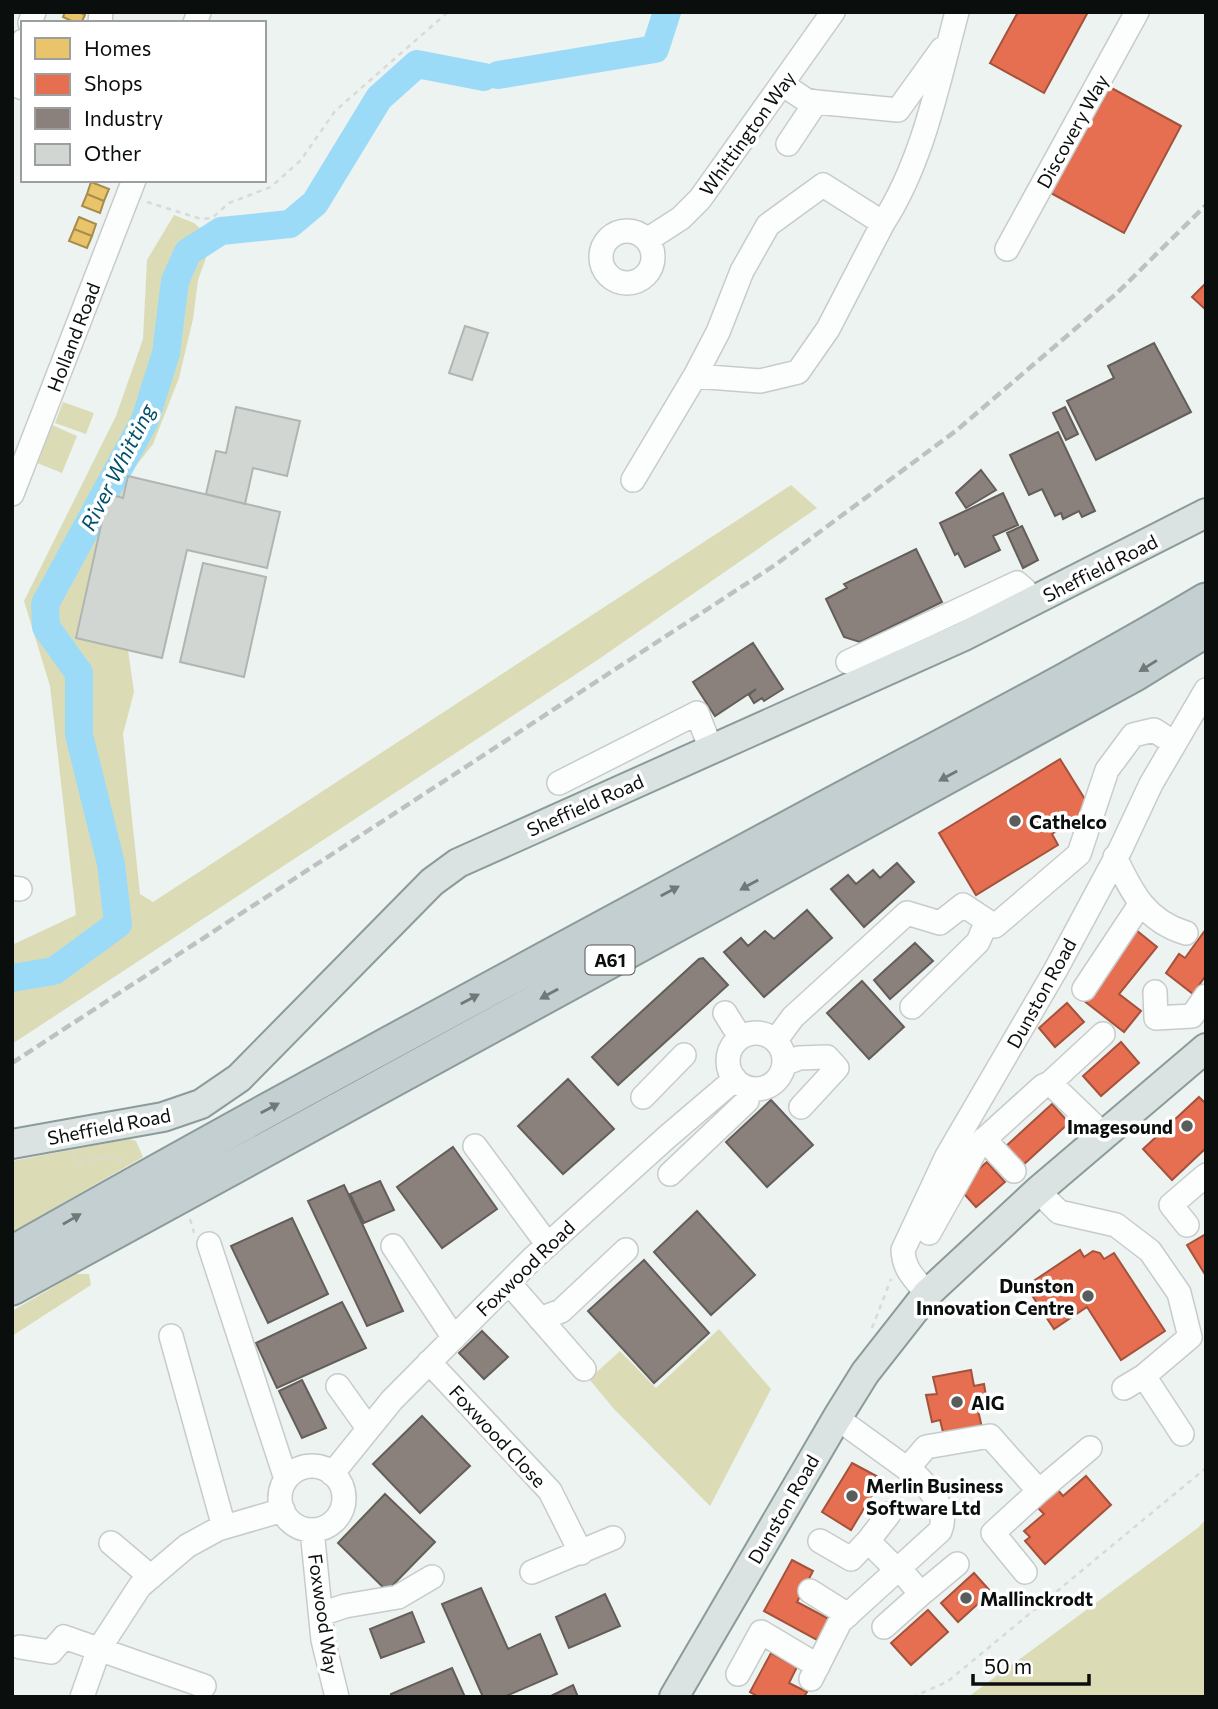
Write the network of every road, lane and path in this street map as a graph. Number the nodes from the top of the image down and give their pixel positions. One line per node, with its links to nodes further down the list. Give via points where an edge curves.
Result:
1 (448, 12): 11 (path, via 335,111 301,160 271,187 229,203 212,218 201,219)
2 (833, 12): 8 (street, Whittington Way)
3 (957, 12): 5 (street)
4 (1137, 12): 14 (street, Discovery Way)
5 (951, 36): 9 (street, via 898,110); 12 (street, via 914,160)
6 (21, 46): 7 (street)
7 (12, 68)
8 (782, 84): 9 (street); 13 (street, Whittington Way, via 700,199)
9 (816, 102): 10 (street)
10 (788, 144)
11 (132, 188): 16 (street, Holland Road)
12 (883, 223): 15 (street, via 828,329 798,372 760,381); 15 (street, via 823,185 768,225)
13 (647, 240)
14 (1007, 249)
15 (695, 376): 17 (street)
16 (20, 450): 18 (street, Holland Road)
17 (633, 480)
18 (12, 494)
19 (1206, 513): 21 (main road, Sheffield Road)
20 (1206, 600): 65 (highway, A61, one-way to 20, via 255,1116 1122,650)
21 (1032, 602): 23 (street, via 1017,583); 26 (main road, Sheffield Road)
22 (1206, 630): 67 (highway, A61, one-way to 67, via 1135,674)
23 (848, 662)
24 (1206, 690): 25 (street, Dunston Road)
25 (1174, 743): 28 (street, Dunston Road); 30 (street, via 1154,730 1133,735 1107,770 1079,854)
26 (711, 749): 27 (street, via 697,713); 52 (main road, Sheffield Road, via 458,863 432,882 239,1078 201,1104 163,1117)
27 (559, 783)
28 (1115, 858): 29 (street); 64 (street, Dunston Road, via 947,1156)
29 (1142, 903): 31 (street, via 1159,921); 32 (street)
30 (991, 923): 35 (street, via 978,942); 40 (street, via 963,905 940,923 908,913 793,1017)
31 (1186, 933)
32 (1084, 989)
33 (1155, 992): 37 (street, via 1156,1018)
34 (1206, 996): 37 (street)
35 (912, 1007)
36 (725, 1013): 39 (street)
37 (1192, 1016): 41 (street)
38 (1102, 1034): 45 (street)
39 (740, 1037): 40 (street, via 758,1032); 44 (street, via 728,1062)
40 (776, 1040): 43 (street)
41 (1204, 1051): 49 (main road, Dunston Road)
42 (684, 1055): 46 (street)
43 (784, 1064): 44 (street, via 777,1080 760,1088); 48 (street, via 799,1058 827,1057 837,1068)
44 (736, 1079): 50 (street, Foxwood Road)
45 (1050, 1083): 49 (street); 51 (street)
46 (643, 1097)
47 (747, 1101): 50 (street, via 678,1167)
48 (801, 1107)
49 (1105, 1136): 56 (main road, Dunston Road)
50 (667, 1137): 62 (street, Foxwood Road)
51 (984, 1139): 54 (street); 59 (street)
52 (12, 1144)
53 (475, 1146): 62 (street)
54 (1014, 1171)
55 (1206, 1175): 58 (street, via 1171,1205)
56 (1038, 1191): 68 (main road, Dunston Road); 75 (street, via 1059,1212 1116,1225 1150,1251 1179,1293 1190,1337)
57 (189, 1215): 60 (path)
58 (1187, 1226)
59 (929, 1233)
60 (203, 1243): 85 (street)
61 (393, 1245): 71 (street)
62 (548, 1245): 66 (street, Foxwood Road)
63 (626, 1250): 69 (street, via 561,1311)
64 (903, 1250): 68 (street, via 911,1277); 72 (path)
65 (12, 1253)
66 (509, 1283): 69 (street); 71 (street, Foxwood Road)
67 (12, 1288)
68 (927, 1294): 78 (main road, Dunston Road)
69 (540, 1319): 74 (street)
70 (171, 1336): 89 (street)
71 (454, 1338): 73 (street, Foxwood Road)
72 (867, 1339)
73 (429, 1362): 79 (street, Foxwood Road); 95 (street, Foxwood Close, via 550,1491)
74 (584, 1369)
75 (1144, 1376): 77 (street); 80 (street)
76 (338, 1386): 79 (street)
77 (1124, 1388)
78 (836, 1418): 83 (street); 113 (main road, Dunston Road)
79 (368, 1428): 84 (street, Foxwood Road)
80 (1182, 1434)
81 (1090, 1448): 86 (street)
82 (1206, 1468): 114 (path, via 947,1682)
83 (907, 1469): 86 (street, via 926,1447 990,1436); 97 (street, via 940,1505 943,1524)
84 (332, 1474): 85 (street, via 323,1468 303,1467); 90 (street, via 343,1492 340,1514 323,1528)
85 (286, 1479): 87 (street, via 280,1494)
86 (1039, 1491): 99 (street, via 993,1532)
87 (283, 1510): 89 (street); 90 (street, via 295,1525)
88 (889, 1514): 93 (street)
89 (224, 1527): 100 (street, via 187,1546)
90 (312, 1530): 104 (street, Foxwood Way)
91 (613, 1538): 95 (street)
92 (820, 1541): 93 (street, via 851,1559)
93 (868, 1541): 97 (street)
94 (111, 1543): 100 (street)
95 (581, 1553): 98 (street)
96 (957, 1564): 103 (street)
97 (898, 1569): 103 (street); 105 (street)
98 (532, 1572)
99 (1025, 1572)
100 (151, 1577): 108 (street, via 140,1586)
101 (432, 1577): 104 (street, via 398,1597)
102 (810, 1591): 105 (street)
103 (921, 1594): 106 (street)
104 (321, 1614): 112 (street, Foxwood Way)
105 (848, 1615): 109 (street, via 815,1672 761,1632)
106 (884, 1627)
107 (20, 1647): 108 (street, via 51,1652 64,1637)
108 (99, 1649): 110 (street); 111 (street)
109 (738, 1674)
110 (204, 1686)
111 (82, 1697)
112 (337, 1697)
113 (674, 1697)
114 (912, 1697)

